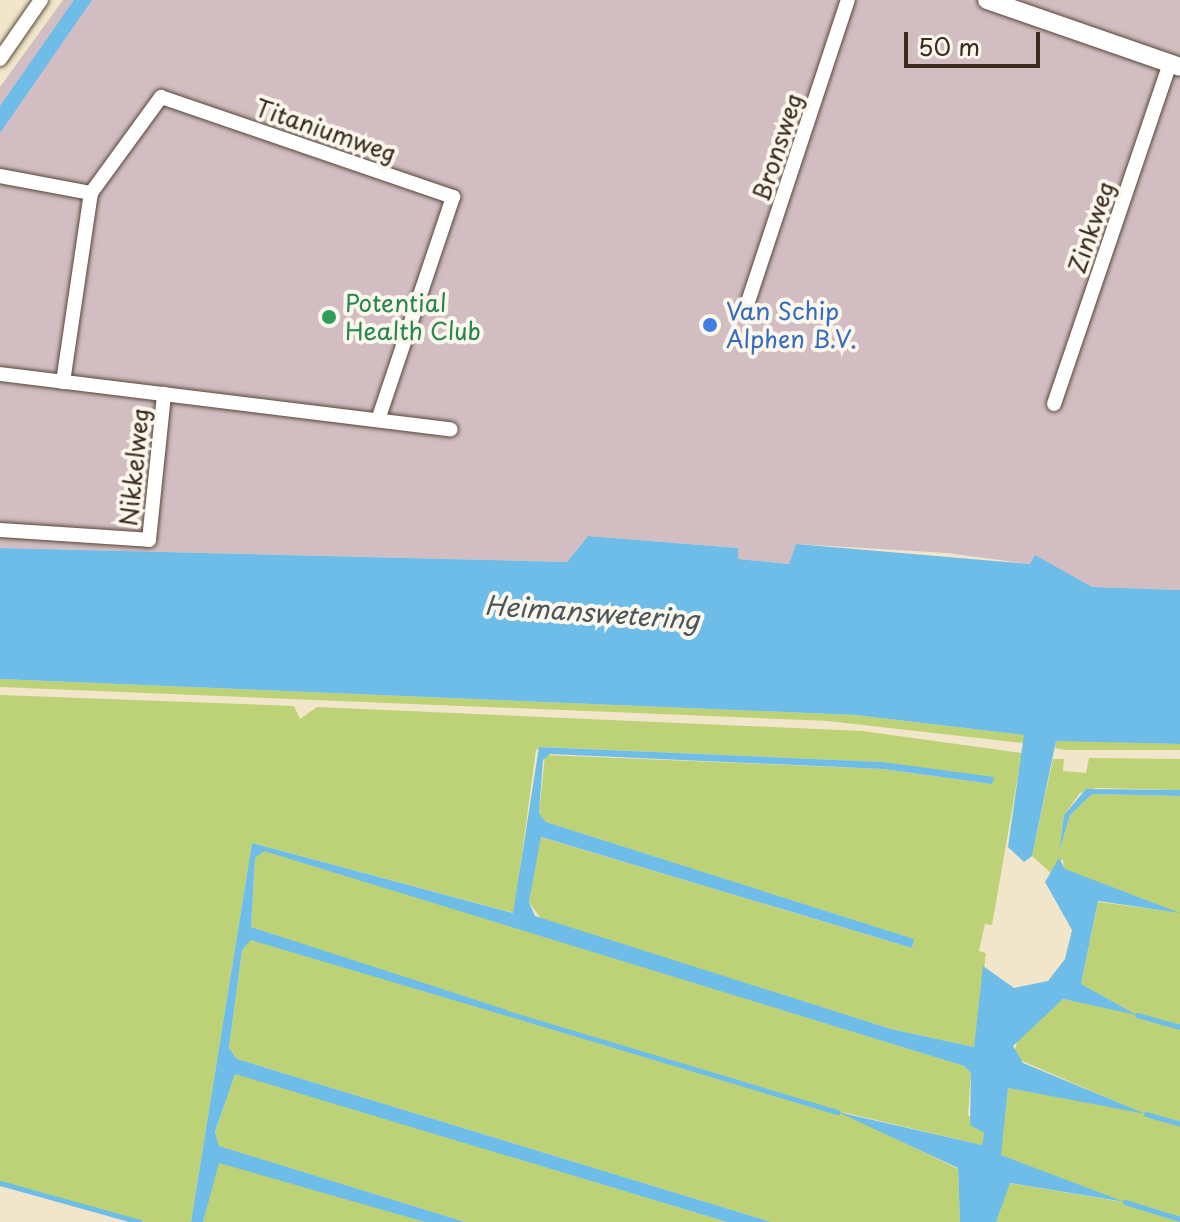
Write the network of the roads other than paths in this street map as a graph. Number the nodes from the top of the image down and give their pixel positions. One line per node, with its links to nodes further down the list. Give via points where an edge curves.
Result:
1 (41, 0): 5 (street)
2 (848, 0): 9 (street, Bronsweg)
3 (987, 0): 4 (street)
4 (1021, 6): 6 (street)
5 (0, 59)
6 (1175, 66): 13 (street, Zinkweg)
7 (0, 176): 8 (street)
8 (91, 193): 11 (street); 14 (street, Titaniumweg, via 161,97 453,197)
9 (746, 308)
10 (0, 374): 11 (street, Nikkelweg)
11 (63, 382): 12 (street, Nikkelweg)
12 (164, 394): 14 (street, Nikkelweg); 16 (street, Nikkelweg, via 149,540)
13 (1054, 404)
14 (378, 420): 15 (street, Nikkelweg)
15 (451, 429)
16 (0, 530)

